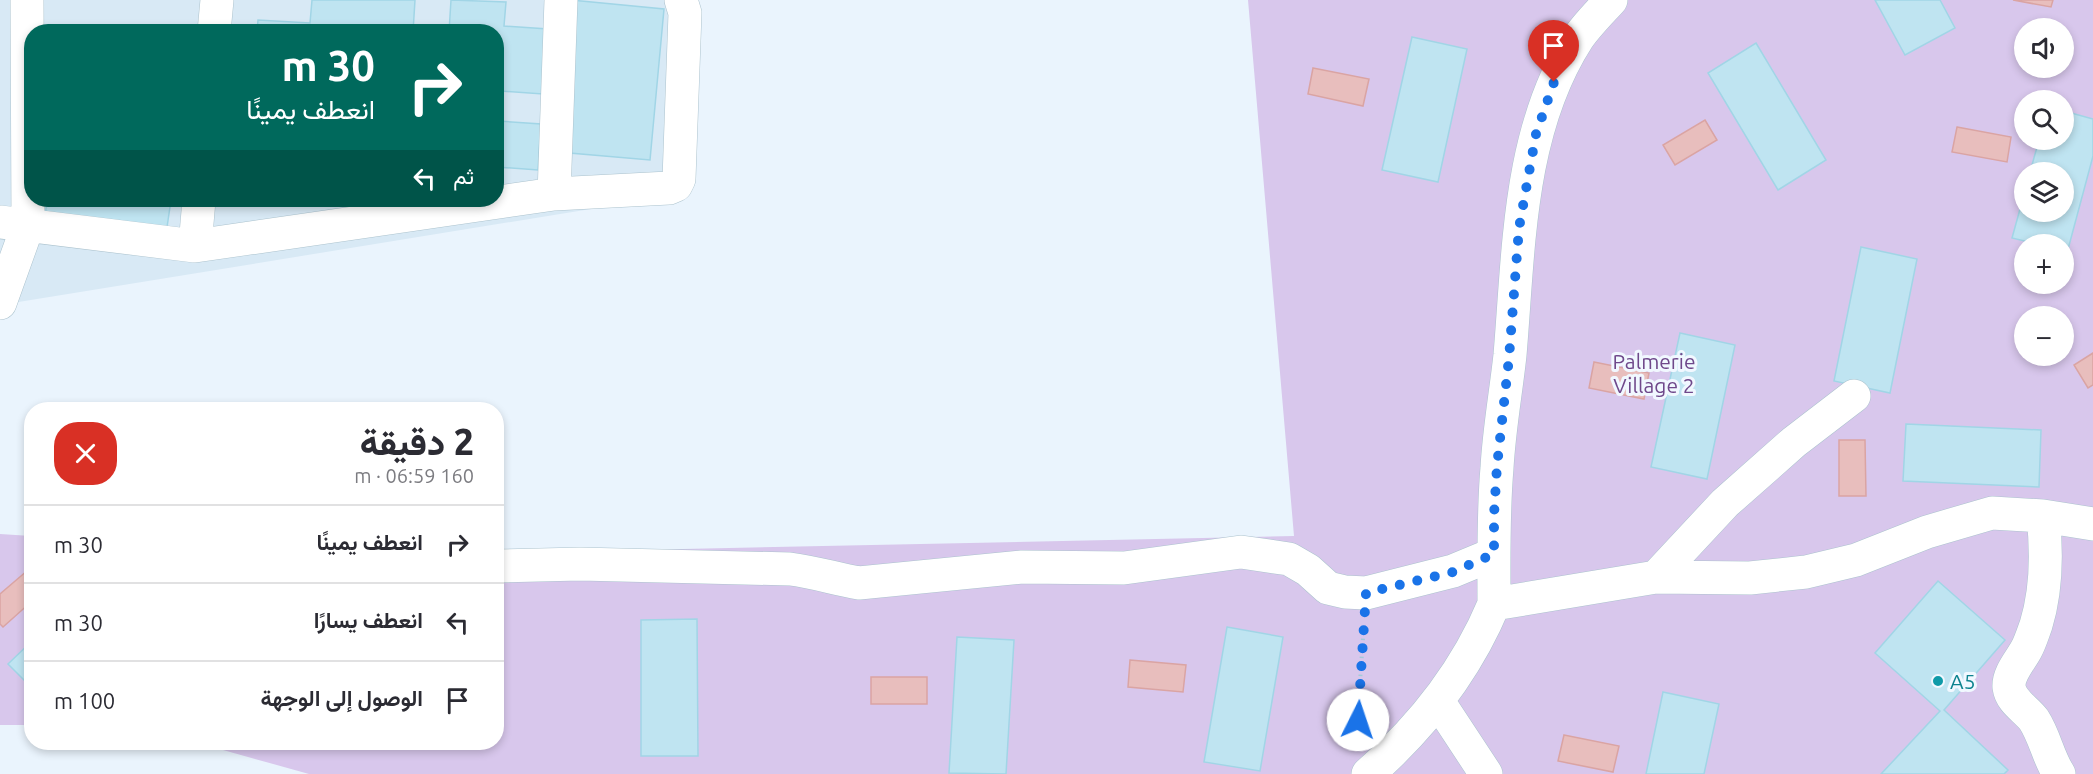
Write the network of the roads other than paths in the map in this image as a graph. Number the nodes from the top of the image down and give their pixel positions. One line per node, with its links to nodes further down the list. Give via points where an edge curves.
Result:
1 (27, 0): 6 (street)
2 (217, 0): 7 (street)
3 (561, 0): 9 (street)
4 (681, 0): 9 (street, via 685,13 680,179 676,185 662,189)
5 (1611, 0): 19 (street, via 1579,37 1554,82 1536,134 1519,228 1497,466)
6 (26, 24)
7 (215, 24)
8 (24, 52): 13 (street)
9 (554, 194): 10 (street)
10 (504, 201)
11 (198, 207): 14 (street)
12 (464, 207): 14 (street)
13 (14, 224): 14 (street); 15 (street)
14 (195, 246)
15 (0, 303)
16 (1854, 396): 21 (street, via 1725,503)
17 (2043, 516): 18 (street); 21 (street, via 1992,513 1927,532 1856,560 1806,572 1750,578); 26 (street, via 2046,545 2041,604 2009,686 2012,697 2032,718)
18 (2093, 524)
19 (1494, 554): 20 (street, via 1453,572 1366,593 1328,588 1289,559 1240,552 1124,568 1022,567 859,583 790,569); 22 (street)
20 (504, 566)
21 (1656, 577): 22 (street)
22 (1494, 604): 23 (street, via 1483,631)
23 (1438, 701): 24 (street); 25 (street)
24 (1370, 772)
25 (1486, 774)
26 (2059, 774)

